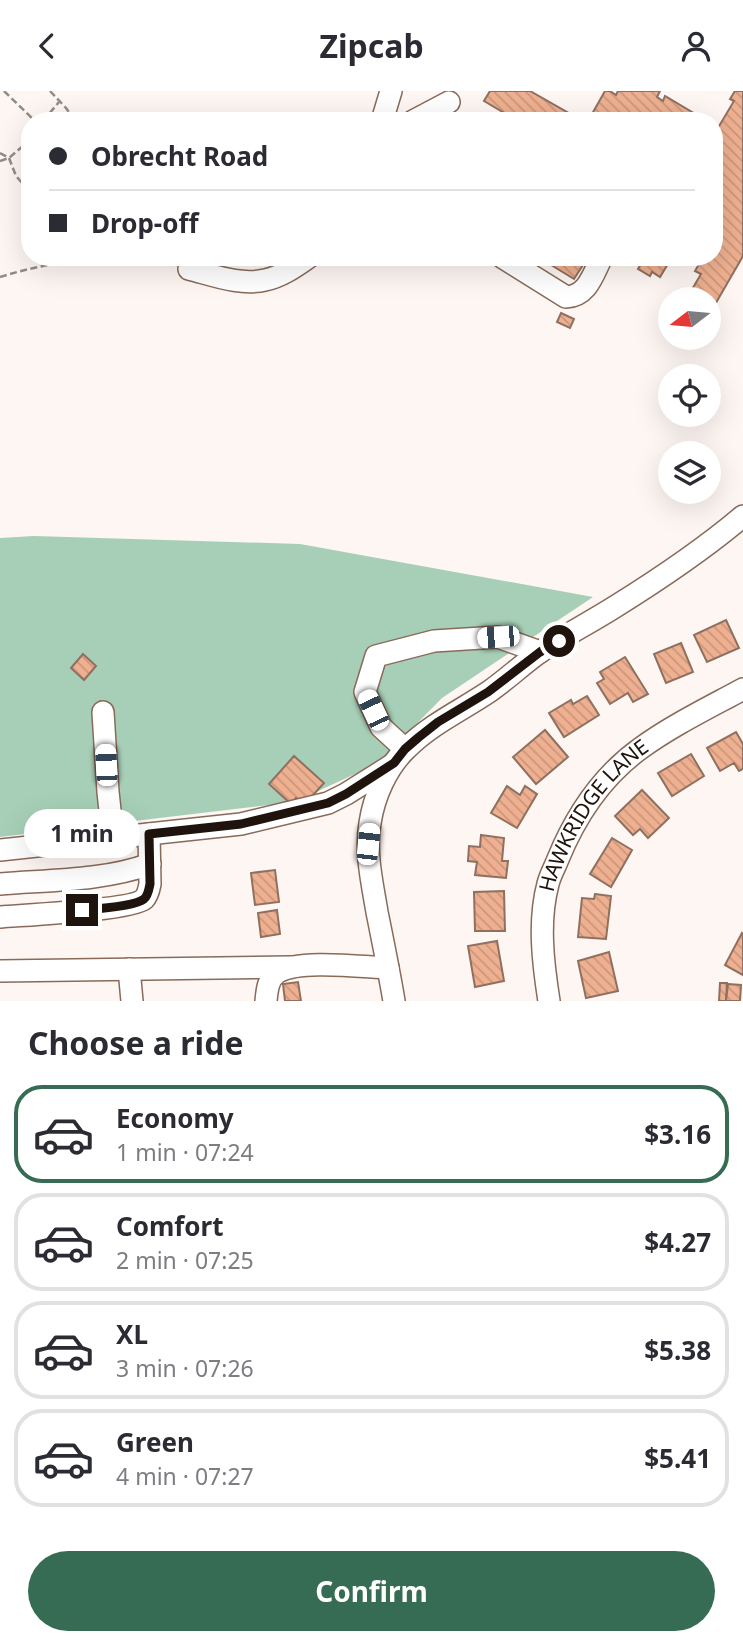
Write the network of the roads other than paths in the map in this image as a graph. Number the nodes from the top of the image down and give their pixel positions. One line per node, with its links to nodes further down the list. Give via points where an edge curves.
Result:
1 (391, 91): 2 (street)
2 (385, 112)
3 (295, 266): 6 (street, via 265,280 236,281)
4 (516, 266): 5 (street, via 566,297 583,292)
5 (598, 266)
6 (189, 268)
7 (743, 516): 8 (street, via 659,578)
8 (540, 652): 11 (street, via 488,692 438,722); 11 (street, via 498,637 434,641 376,656 365,692)
9 (743, 689): 25 (street, HAWKRIDGE LANE, via 640,749 604,783 575,820 548,883 543,913)
10 (103, 712): 13 (street)
11 (399, 756): 12 (street, via 346,794 316,807 241,824); 19 (street, via 376,798 368,844)
12 (149, 834): 13 (street); 15 (street)
13 (113, 838): 14 (street)
14 (0, 850)
15 (149, 864): 16 (street, via 106,875); 17 (street, via 149,891 137,902)
16 (0, 884)
17 (0, 917)
18 (290, 967): 19 (street); 20 (street); 23 (street, via 270,981)
19 (388, 968): 24 (street)
20 (129, 969): 21 (street); 22 (street)
21 (0, 971)
22 (132, 1001)
23 (266, 1001)
24 (394, 1001)
25 (549, 1001)

